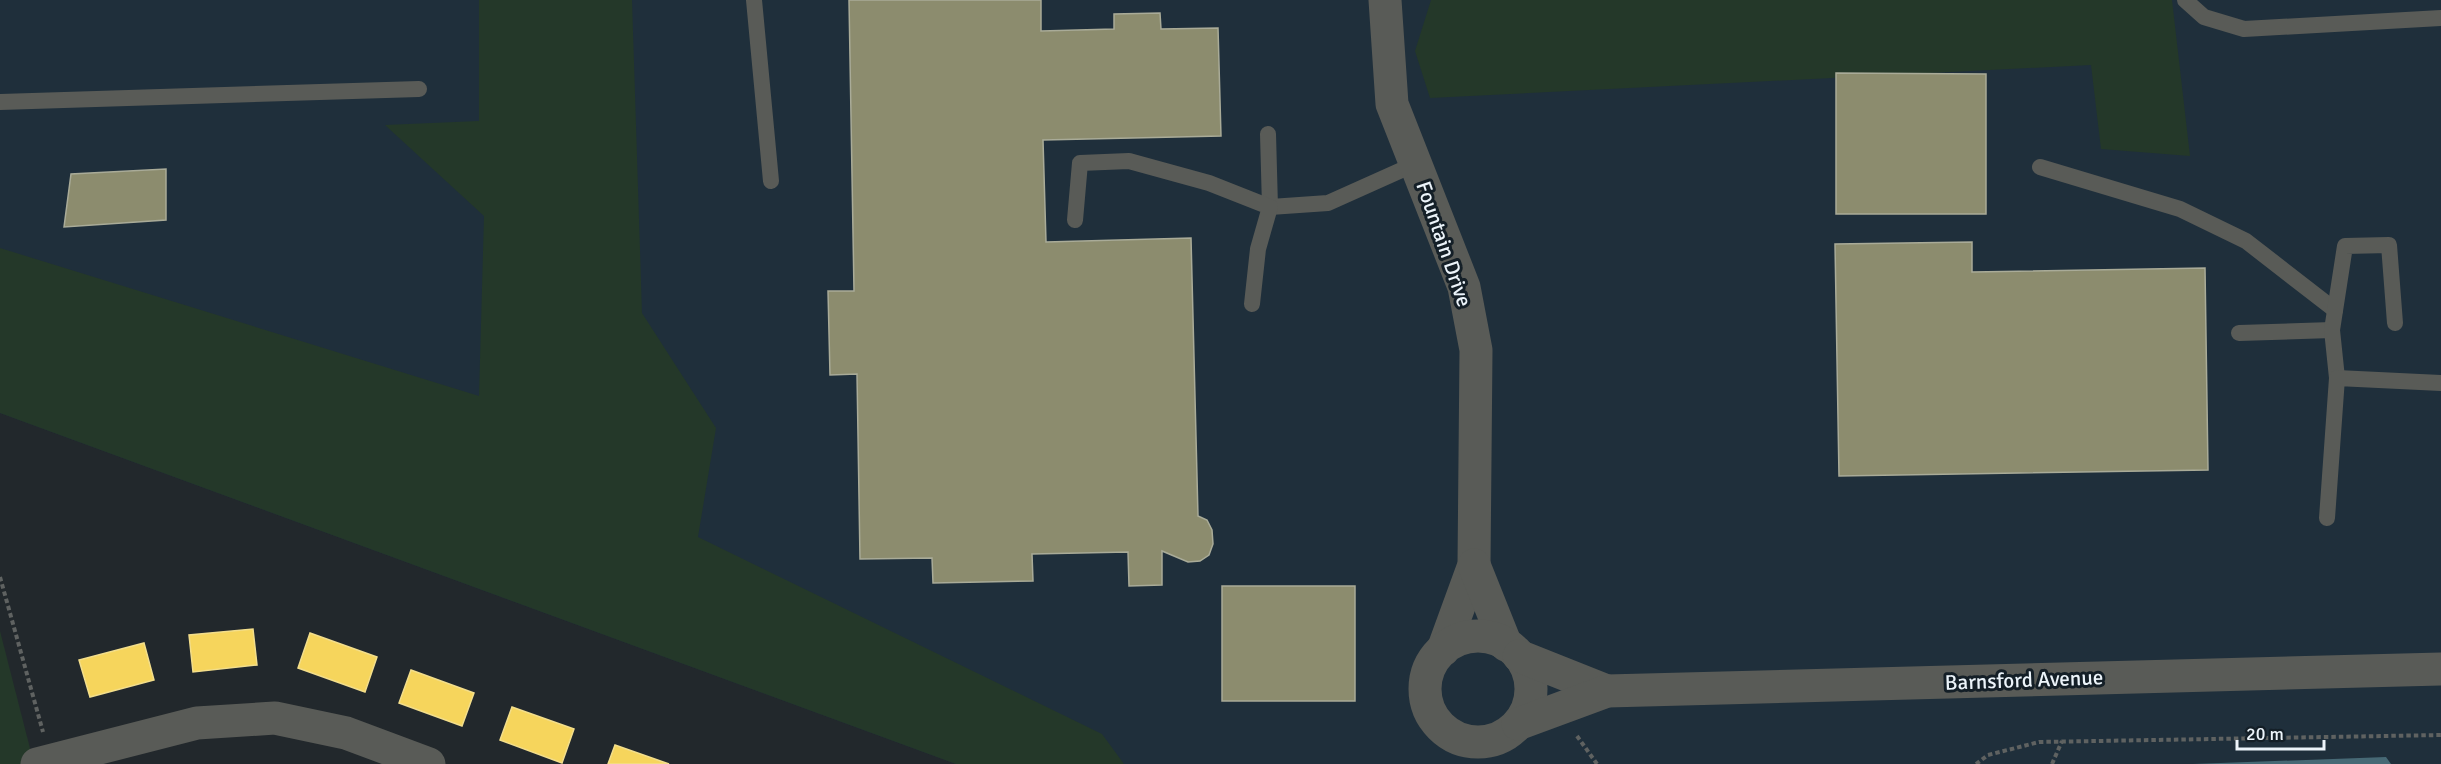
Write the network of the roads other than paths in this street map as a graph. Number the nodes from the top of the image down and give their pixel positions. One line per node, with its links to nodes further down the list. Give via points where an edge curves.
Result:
1 (754, 0): 10 (lane)
2 (1385, 0): 8 (street, Fountain Drive, via 1392,104)
3 (2185, 0): 4 (lane, via 2204,17 2244,29)
4 (2441, 18)
5 (419, 89): 6 (lane)
6 (0, 102)
7 (1268, 134): 11 (lane)
8 (1415, 164): 11 (lane, via 1328,203); 21 (street, Fountain Drive, via 1464,287 1476,350)
9 (2040, 167): 14 (lane, via 2180,209 2246,241)
10 (771, 181)
11 (1270, 207): 12 (lane, via 1209,183 1129,162 1080,164); 13 (lane, via 1258,249)
12 (1075, 220)
13 (1252, 304)
14 (2335, 310): 15 (lane, via 2345,246 2389,245); 16 (lane)
15 (2395, 323)
16 (2332, 330): 17 (lane); 18 (lane)
17 (2239, 333)
18 (2337, 378): 19 (lane); 20 (lane)
19 (2441, 383)
20 (2327, 518)
21 (1474, 565): 22 (street, Fountain Drive); 23 (street, Fountain Drive)
22 (1443, 650): 23 (street, via 1457,640 1474,637 1491,638); 27 (street, via 1431,664 1425,690 1432,717)
23 (1512, 650): 25 (street, Barnsford Avenue); 26 (street, via 1526,668 1530,697)
24 (2441, 669): 25 (street, Barnsford Avenue)
25 (1607, 691): 26 (street, Barnsford Avenue)
26 (1514, 728): 27 (street, via 1495,740 1478,742 1460,740); 31 (street)
27 (1444, 731): 30 (street)
28 (44, 762): 29 (street, via 197,723 275,718 346,733)
29 (429, 764)
30 (1458, 764)
31 (1501, 764)

